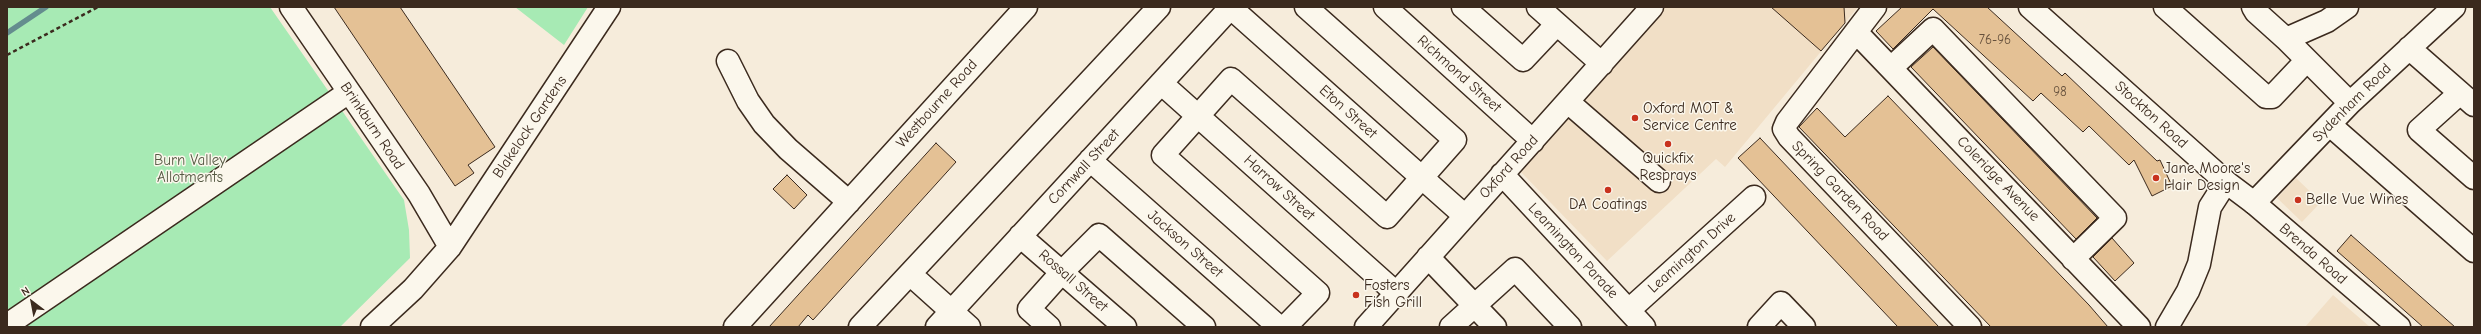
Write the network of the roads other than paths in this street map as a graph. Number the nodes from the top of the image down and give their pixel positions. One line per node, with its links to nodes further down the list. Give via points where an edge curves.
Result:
1 (291, 7): 26 (street, Brinkburn Road)
2 (610, 7): 44 (street, Blakelock Gardens)
3 (1026, 7): 40 (street, Westbourne Road)
4 (1159, 7): 49 (street)
5 (1230, 7): 25 (street, Cornwall Street); 35 (street, Eton Street)
6 (1306, 7): 35 (street, via 1454,140)
7 (1385, 7): 32 (street, Richmond Street)
8 (1463, 7): 17 (street, via 1523,60)
9 (1538, 7): 17 (street)
10 (1652, 7): 23 (street, Oxford Road)
11 (1875, 7): 18 (street, Spring Garden Road)
12 (2030, 7): 38 (street, Stockton Road)
13 (2165, 7): 21 (street, via 2266,97 2272,97)
14 (2253, 7): 19 (street)
15 (2347, 7): 19 (street, via 2327,21)
16 (2454, 7): 20 (street, Sydenham Road)
17 (1557, 24): 23 (street)
18 (1856, 32): 24 (street, Coleridge Avenue); 71 (street, Spring Garden Road, via 1784,129)
19 (2286, 39): 21 (street)
20 (2409, 48): 27 (street); 29 (street, Sydenham Road)
21 (2306, 60): 29 (street)
22 (728, 61): 40 (street, via 756,114 788,149)
23 (1602, 64): 28 (street, Oxford Road)
24 (1891, 68): 47 (street, Coleridge Avenue); 47 (street, via 1933,29 2116,218)
25 (1161, 83): 30 (street, Harrow Street); 33 (street, Cornwall Street)
26 (349, 92): 44 (street, Brinkburn Road, via 419,194); 54 (street)
27 (2467, 99): 36 (street, via 2419,130)
28 (1568, 102): 32 (street, Oxford Road); 37 (street)
29 (2350, 103): 31 (street, Sydenham Road)
30 (1199, 117): 35 (street, via 1231,79 1387,217); 50 (street, Harrow Street); 63 (street, via 1163,155 1318,293)
31 (2330, 125): 41 (street, Sydenham Road); 45 (street)
32 (1533, 141): 34 (street, Oxford Road)
33 (1090, 160): 43 (street, Cornwall Street); 62 (street, Jackson Street)
34 (1502, 174): 42 (street, Oxford Road); 52 (street, Leamington Parade)
35 (1422, 178): 42 (street, Eton Street)
36 (2474, 178)
37 (1659, 181)
38 (2226, 182): 41 (street, Brenda Road); 73 (street, via 2210,207 2199,264)
39 (1754, 197): 52 (street, Leamington Drive)
40 (849, 202): 56 (street, Westbourne Road)
41 (2254, 203): 74 (street, Brenda Road)
42 (1465, 216): 46 (street, Oxford Road)
43 (1020, 236): 48 (street, Rossall Street); 53 (street, Cornwall Street)
44 (450, 247): 55 (street, Blakelock Gardens, via 413,289)
45 (2474, 251)
46 (1428, 257): 50 (street, Oxford Road); 51 (street)
47 (2073, 259): 72 (street, Coleridge Avenue)
48 (1062, 272): 59 (street, via 1030,309); 60 (street, Rossall Street); 61 (street, via 1099,235)
49 (910, 274): 53 (street); 57 (street)
50 (1396, 293): 64 (street, Oxford Road)
51 (1474, 305): 65 (street); 66 (street); 67 (street, via 1514,268)
52 (1629, 310): 68 (street, Leamington Parade)
53 (944, 319): 58 (street)
54 (7, 324)
55 (372, 327)
56 (735, 327)
57 (860, 327)
58 (969, 327)
59 (1049, 327)
60 (1125, 327)
61 (1204, 327)
62 (1279, 327)
63 (1285, 327)
64 (1366, 327)
65 (1451, 327)
66 (1495, 327)
67 (1570, 327)
68 (1644, 327)
69 (1758, 327): 70 (street, via 1781,303)
70 (1804, 327)
71 (1970, 327)
72 (2139, 327)
73 (2169, 327)
74 (2399, 327)

